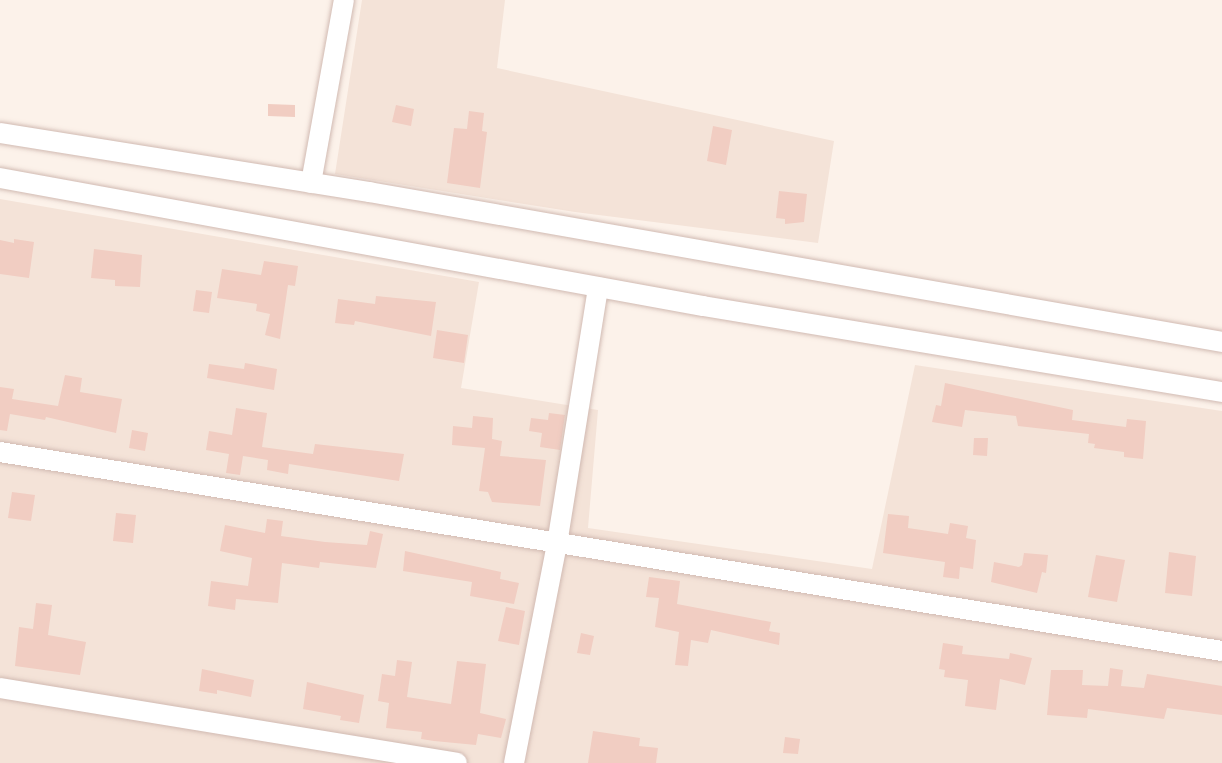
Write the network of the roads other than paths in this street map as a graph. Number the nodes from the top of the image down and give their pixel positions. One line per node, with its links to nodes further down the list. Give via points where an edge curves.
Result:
1 (344, 0): 4 (street)
2 (0, 134): 4 (street)
3 (0, 178): 5 (street)
4 (311, 183): 6 (street)
5 (598, 287): 7 (street); 9 (street)
6 (1222, 342)
7 (1222, 392)
8 (0, 452): 9 (street)
9 (557, 544): 10 (street); 13 (street)
10 (1222, 651)
11 (0, 688): 12 (street)
12 (457, 763)
13 (514, 763)

